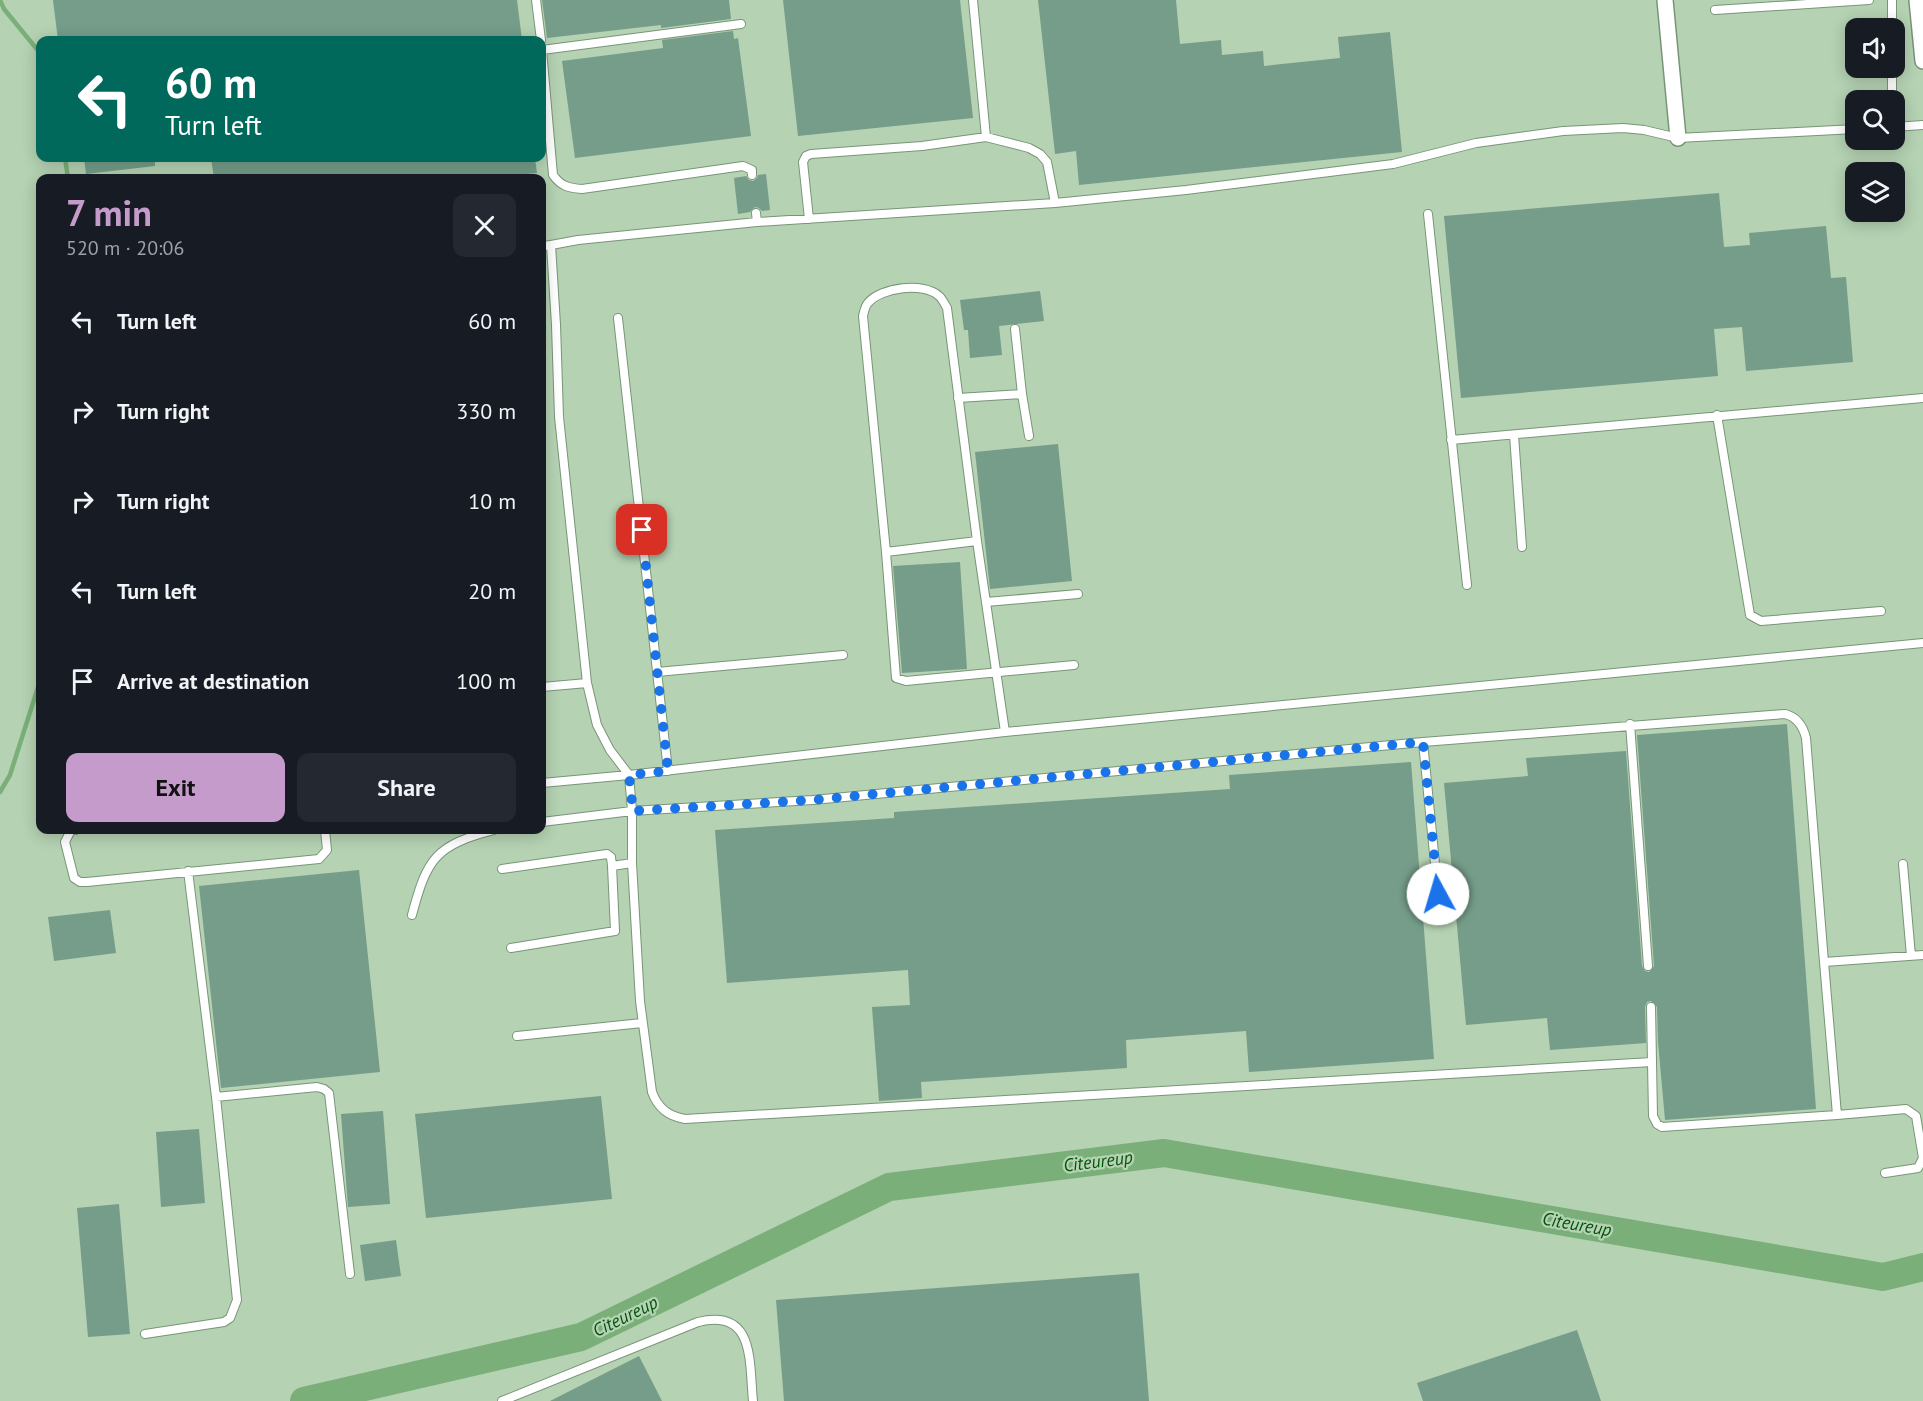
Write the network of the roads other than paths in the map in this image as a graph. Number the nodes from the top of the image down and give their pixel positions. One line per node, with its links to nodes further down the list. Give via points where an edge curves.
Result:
1 (536, 0): 10 (lane)
2 (973, 0): 17 (lane)
3 (1665, 0): 18 (street)
4 (1869, 0): 7 (lane)
5 (1892, 0): 8 (lane)
6 (1917, 0): 12 (street)
7 (1715, 10)
8 (1892, 18)
9 (741, 24): 11 (lane)
10 (540, 36)
11 (546, 48)
12 (1923, 61)
13 (546, 94): 19 (lane, via 553,175 559,184 582,189 743,166 752,170)
14 (1923, 125): 15 (lane)
15 (1905, 126)
16 (1845, 130): 18 (lane)
17 (986, 137): 20 (lane, via 1040,154 1047,162); 23 (lane, via 922,146 811,153 803,162)
18 (1678, 138): 20 (lane, via 1644,129 1563,132 1476,143 1393,164)
19 (752, 176)
20 (1055, 203): 23 (lane)
21 (756, 213): 24 (lane)
22 (1428, 214): 35 (lane)
23 (809, 219): 24 (lane)
24 (757, 222): 25 (lane)
25 (551, 245): 26 (lane); 48 (lane, via 559,417)
26 (546, 246)
27 (618, 318): 46 (lane)
28 (1016, 329): 29 (lane)
29 (1022, 394): 30 (lane); 34 (lane)
30 (958, 398): 36 (lane); 38 (lane, via 947,308 939,296 922,288 895,288 867,303 863,316)
31 (1923, 398): 32 (lane)
32 (1717, 415): 33 (lane); 42 (lane, via 1750,615 1761,621)
33 (1514, 435): 35 (lane); 37 (lane)
34 (1029, 436)
35 (1451, 440): 39 (lane)
36 (977, 541): 38 (lane); 41 (lane)
37 (1522, 548)
38 (886, 552): 47 (lane, via 896,678 906,681)
39 (1467, 585)
40 (1078, 594): 41 (lane)
41 (986, 602): 47 (lane)
42 (1881, 611)
43 (1923, 643): 51 (lane)
44 (843, 655): 46 (lane)
45 (1074, 665): 47 (lane)
46 (657, 672): 53 (lane)
47 (997, 672): 51 (lane)
48 (587, 683): 49 (lane); 54 (lane, via 597,725)
49 (546, 687)
50 (1630, 724): 52 (lane); 71 (lane, via 1785,714 1799,723 1806,738); 72 (lane)
51 (1005, 732): 53 (lane)
52 (1423, 742): 56 (lane, via 813,800); 66 (lane)
53 (668, 771): 54 (lane)
54 (629, 775): 55 (lane); 56 (lane)
55 (546, 783)
56 (633, 811): 57 (lane); 61 (lane)
57 (546, 822)
58 (69, 834): 65 (lane, via 65,842 74,878 80,882)
59 (325, 834): 65 (lane, via 327,850 319,859)
60 (478, 834): 67 (lane, via 450,845 432,862 421,881)
61 (632, 863): 63 (lane); 74 (lane)
62 (1903, 864): 70 (lane)
63 (612, 866): 64 (lane, via 607,854); 68 (lane, via 615,931)
64 (502, 869)
65 (188, 871): 77 (lane)
66 (1438, 894)
67 (412, 915)
68 (511, 948)
69 (1923, 955): 70 (lane)
70 (1911, 956): 71 (lane)
71 (1824, 962): 78 (lane)
72 (1648, 966)
73 (1651, 1007): 76 (lane)
74 (642, 1023): 75 (lane); 76 (lane, via 656,1101 672,1117 685,1119)
75 (517, 1036)
76 (1652, 1062): 78 (lane, via 1653,1116 1662,1127)
77 (216, 1097): 80 (lane, via 317,1087 329,1093); 81 (lane, via 237,1300 234,1310 224,1322)
78 (1837, 1115): 79 (lane, via 1906,1110 1916,1116 1923,1158 1918,1168)
79 (1885, 1173)
80 (350, 1274)
81 (144, 1334)
82 (502, 1401): 83 (lane, via 698,1322 719,1318 733,1323 744,1338)
83 (753, 1401)

